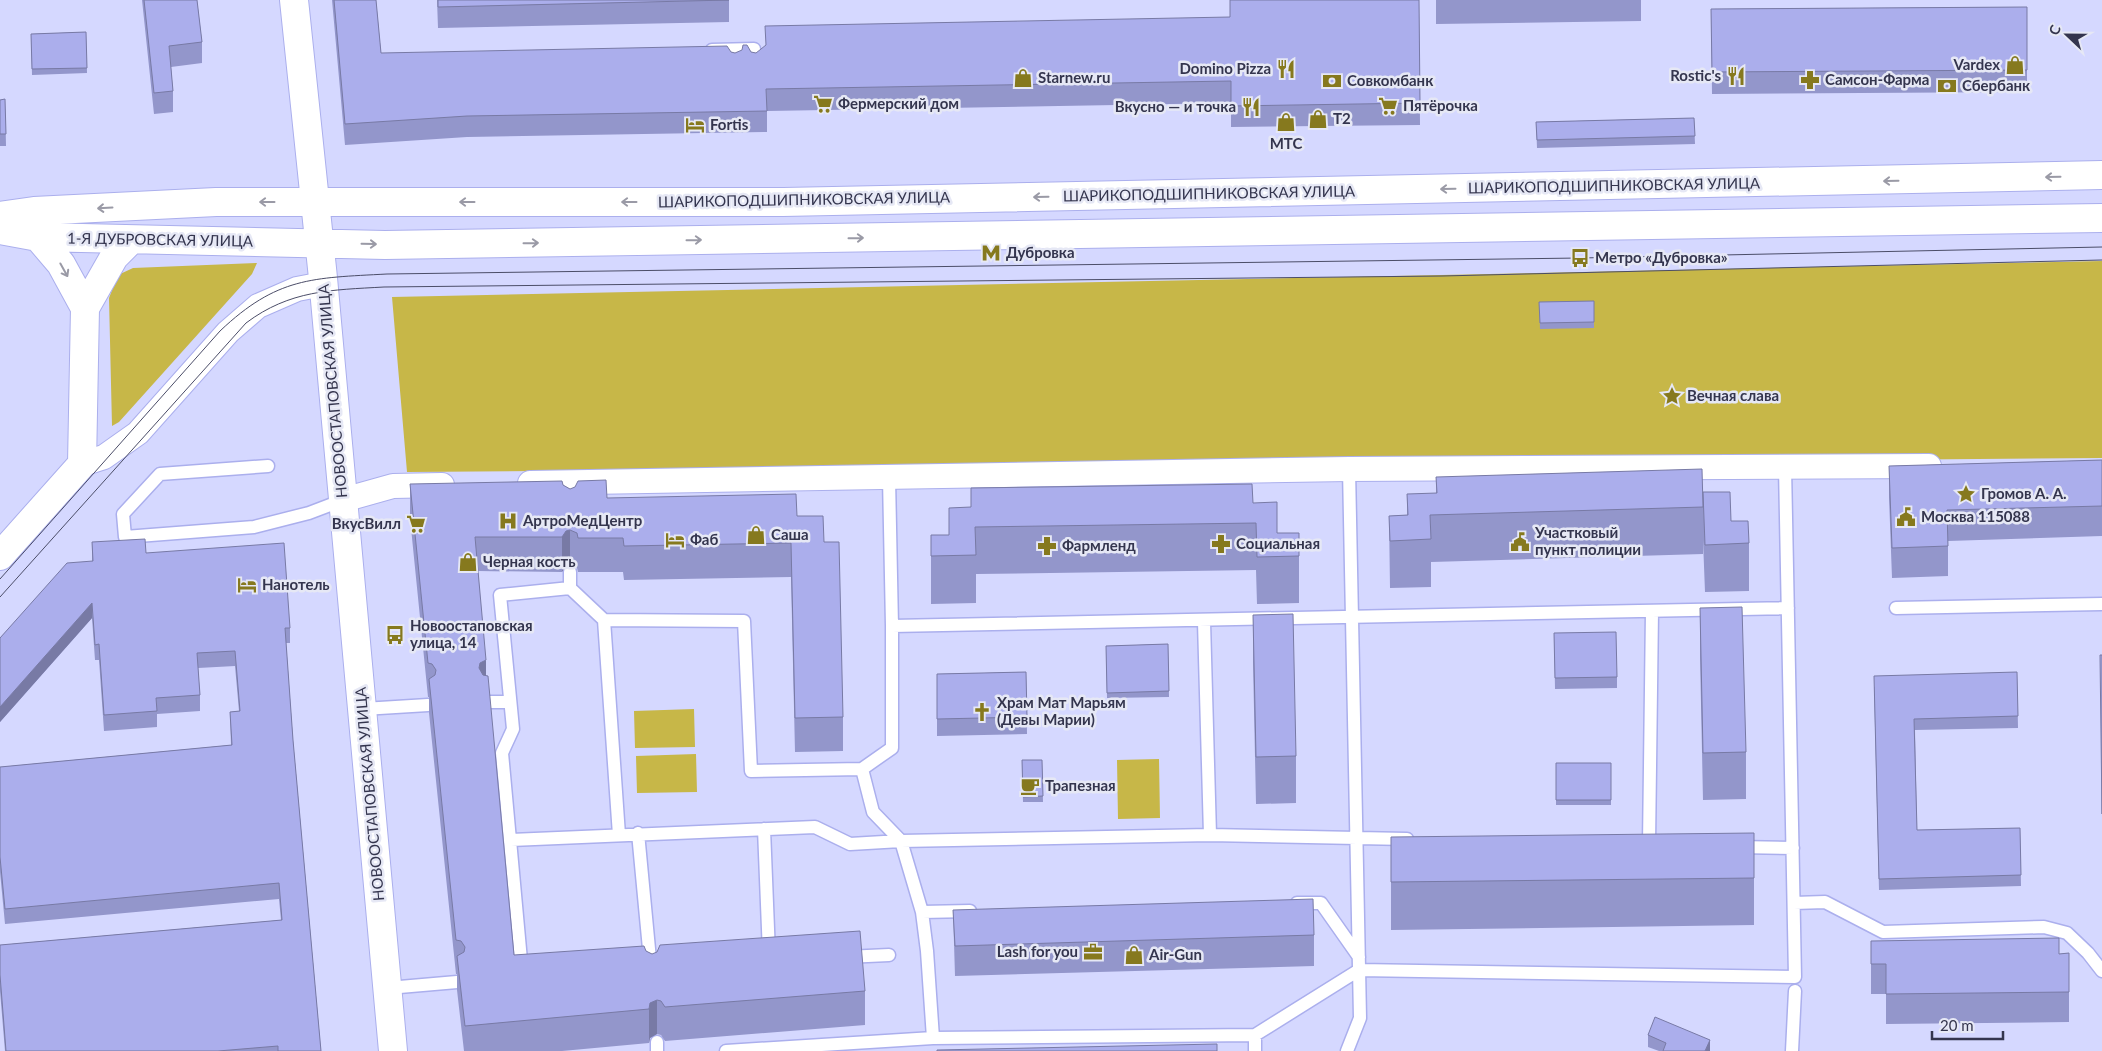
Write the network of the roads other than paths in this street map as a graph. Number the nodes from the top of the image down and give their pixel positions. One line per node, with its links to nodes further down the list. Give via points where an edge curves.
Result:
1 (294, 0): 5 (main road, НОВООСТАПОВСКАЯ УЛИЦА)
2 (696, 50): 3 (lane, via 735,54 754,49)
3 (754, 67)
4 (2102, 175): 5 (main road, ШАРИКОПОДШИПНИКОВСКАЯ УЛИЦА, one-way to 5, via 793,202)
5 (316, 202): 6 (main road, 1-Я ДУБРОВСКАЯ УЛИЦА, one-way to 6, via 216,202 34,211); 11 (main road, НОВООСТАПОВСКАЯ УЛИЦА)
6 (0, 216)
7 (2102, 218): 11 (main road, one-way to 7)
8 (0, 230): 9 (main road, 1-Я ДУБРОВСКАЯ УЛИЦА)
9 (38, 237): 10 (main road, 1-Я ДУБРОВСКАЯ УЛИЦА); 13 (main road, one-way to 13, via 61,264)
10 (130, 241): 11 (main road, 1-Я ДУБРОВСКАЯ УЛИЦА); 13 (main road, via 114,257)
11 (320, 244): 12 (main road, НОВООСТАПОВСКАЯ УЛИЦА)
12 (324, 284): 14 (street, via 297,289 258,306 228,332 138,433 104,457); 22 (main road, НОВООСТАПОВСКАЯ УЛИЦА)
13 (84, 308): 14 (main road)
14 (82, 464): 23 (main road)
15 (268, 466): 22 (lane, via 160,474 123,514 125,537 254,528)
16 (1955, 466): 17 (street)
17 (1786, 467): 18 (street); 27 (lane)
18 (1349, 470): 19 (street); 30 (lane)
19 (889, 478): 21 (street, via 569,491); 33 (lane)
20 (469, 484): 22 (street, via 393,486)
21 (509, 484)
22 (343, 500): 37 (main road, НОВООСТАПОВСКАЯ УЛИЦА)
23 (3, 547)
24 (570, 572): 25 (lane)
25 (570, 588): 31 (lane); 35 (lane, via 500,594)
26 (2102, 604): 28 (lane)
27 (1788, 608): 29 (lane); 49 (lane)
28 (1896, 608)
29 (1652, 610): 30 (lane); 47 (lane)
30 (1352, 616): 32 (lane); 43 (lane)
31 (604, 620): 38 (lane, via 744,621 751,771); 41 (lane)
32 (1204, 622): 33 (lane); 42 (lane)
33 (892, 626): 38 (lane, via 892,748)
34 (487, 702): 35 (lane)
35 (510, 702): 45 (lane, via 513,729 502,753)
36 (428, 705): 37 (lane)
37 (363, 710): 63 (main road, НОВООСТАПОВСКАЯ УЛИЦА)
38 (862, 769): 46 (lane, via 873,812)
39 (764, 829): 40 (lane); 46 (lane, via 815,827 850,844); 57 (lane)
40 (638, 833): 41 (lane); 60 (lane)
41 (619, 835): 45 (lane)
42 (1210, 835): 43 (lane); 46 (lane)
43 (1357, 838): 44 (lane); 55 (lane)
44 (1420, 839)
45 (511, 840): 61 (lane, via 523,977)
46 (902, 841): 53 (lane)
47 (1649, 844)
48 (1726, 846): 49 (lane)
49 (1793, 848): 50 (lane)
50 (1794, 903): 58 (lane, via 1795,977); 59 (lane, via 1825,902 1883,932 2044,927 2067,933)
51 (1282, 904): 55 (lane, via 1321,903)
52 (987, 910): 53 (lane)
53 (922, 912): 66 (lane, via 928,951)
54 (889, 955): 56 (lane)
55 (1359, 957): 58 (lane)
56 (829, 958)
57 (770, 962)
58 (1359, 970): 65 (lane); 70 (lane, via 1360,1018)
59 (2102, 971)
60 (651, 972)
61 (533, 977)
62 (456, 982): 63 (lane)
63 (388, 988): 67 (main road, НОВООСТАПОВСКАЯ УЛИЦА)
64 (1795, 991): 71 (lane)
65 (1255, 1035): 66 (lane); 69 (lane)
66 (933, 1038): 68 (lane)
67 (393, 1051)
68 (726, 1051)
69 (1255, 1051)
70 (1347, 1051)
71 (1792, 1051)

